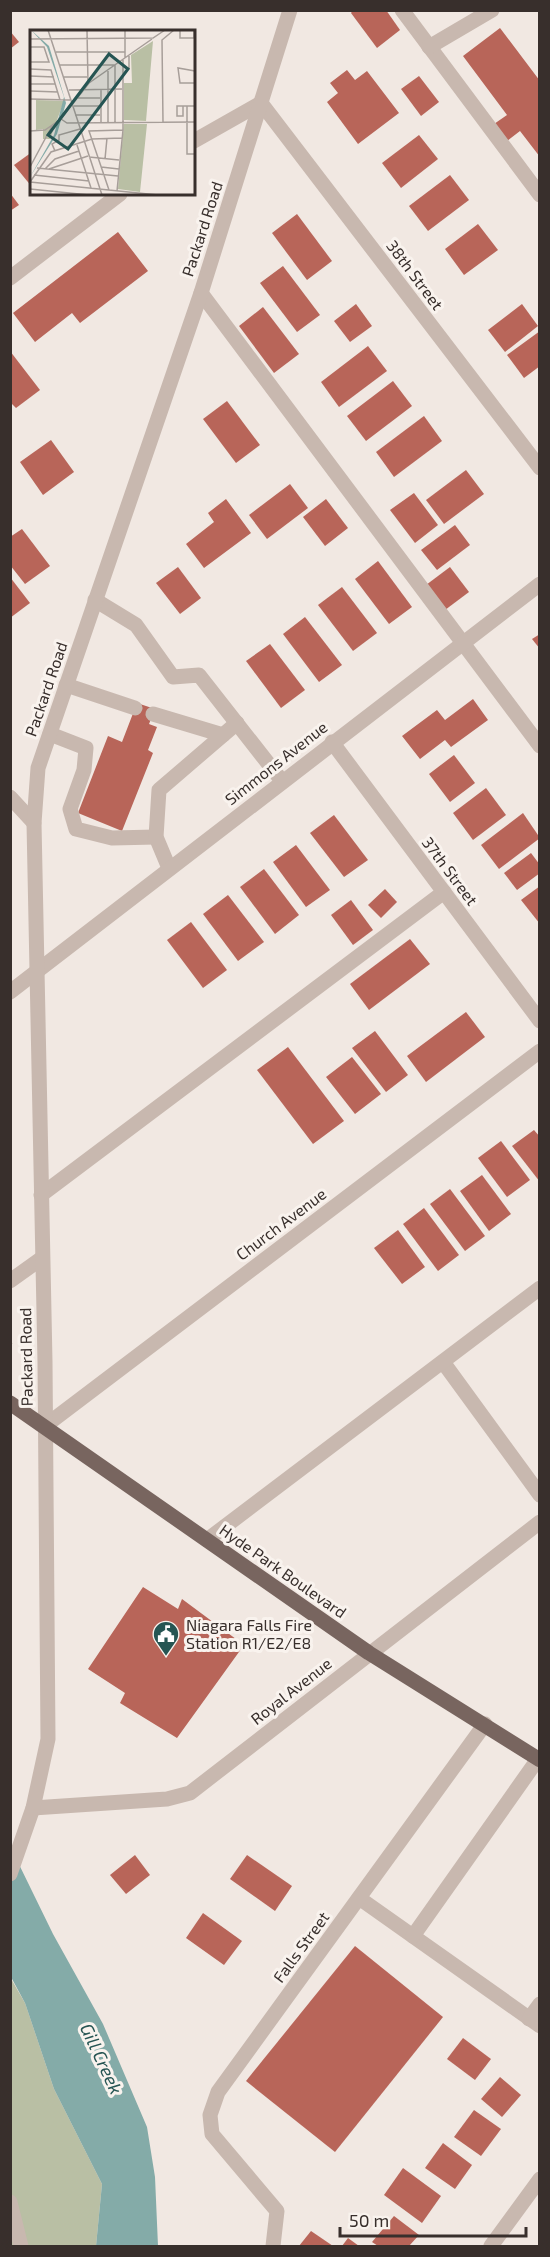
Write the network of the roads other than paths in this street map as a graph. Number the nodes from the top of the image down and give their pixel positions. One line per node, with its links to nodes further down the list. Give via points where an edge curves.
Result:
1 (290, 10): 5 (street, Packard Road)
2 (402, 10): 4 (street)
3 (492, 10): 4 (street)
4 (429, 47): 8 (street)
5 (261, 103): 6 (street); 10 (street, Packard Road); 11 (street, 38th Street)
6 (195, 140)
7 (119, 195): 9 (street)
8 (540, 195)
9 (10, 278)
10 (201, 292): 13 (street, Packard Road); 14 (street)
11 (540, 468)
12 (540, 584): 14 (street, Simmons Avenue)
13 (96, 600): 15 (street, Packard Road); 18 (street, via 136,625 173,677 199,675)
14 (462, 644): 21 (street, Simmons Avenue); 22 (street)
15 (66, 686): 16 (street); 19 (street, Packard Road)
16 (135, 708)
17 (153, 714): 20 (street)
18 (237, 723): 20 (street); 23 (street)
19 (50, 734): 25 (street, Packard Road, via 38,768); 26 (street, via 87,748 84,770 70,809 76,829 112,838)
20 (223, 735): 26 (street, via 159,790)
21 (332, 742): 23 (street, Simmons Avenue); 28 (street, 37th Street)
22 (540, 746)
23 (282, 781): 27 (street, Simmons Avenue)
24 (10, 797): 25 (street)
25 (34, 824): 29 (street, Packard Road)
26 (156, 837): 27 (street)
27 (169, 868): 29 (street, Simmons Avenue)
28 (444, 892): 31 (street, 37th Street); 33 (street)
29 (37, 971): 30 (street, Simmons Avenue); 33 (street, Packard Road)
30 (10, 992)
31 (540, 1021)
32 (540, 1051): 39 (street, Church Avenue)
33 (41, 1195): 34 (street, Packard Road)
34 (42, 1258): 35 (street); 39 (street, Packard Road)
35 (10, 1281)
36 (540, 1288): 37 (street)
37 (443, 1362): 40 (street); 42 (street)
38 (10, 1403): 39 (main road, Hyde Park Boulevard)
39 (45, 1426): 42 (main road, Hyde Park Boulevard); 46 (street, Packard Road, via 48,1739)
40 (540, 1495)
41 (540, 1522): 43 (street, Royal Avenue)
42 (207, 1540): 43 (main road, Hyde Park Boulevard)
43 (369, 1653): 44 (main road, Hyde Park Boulevard); 46 (street, Royal Avenue, via 190,1793 167,1799)
44 (485, 1724): 45 (main road, Hyde Park Boulevard); 48 (street, Falls Street)
45 (539, 1759): 49 (street)
46 (33, 1808): 47 (street, Packard Road)
47 (10, 1874)
48 (359, 1898): 49 (street); 55 (street, Falls Street, via 218,2092 210,2115 212,2134 277,2211)
49 (413, 1936): 51 (street)
50 (540, 2004): 51 (street)
51 (534, 2022)
52 (540, 2179): 56 (street)
53 (10, 2202): 54 (street)
54 (21, 2247)
55 (273, 2247)
56 (491, 2247)

